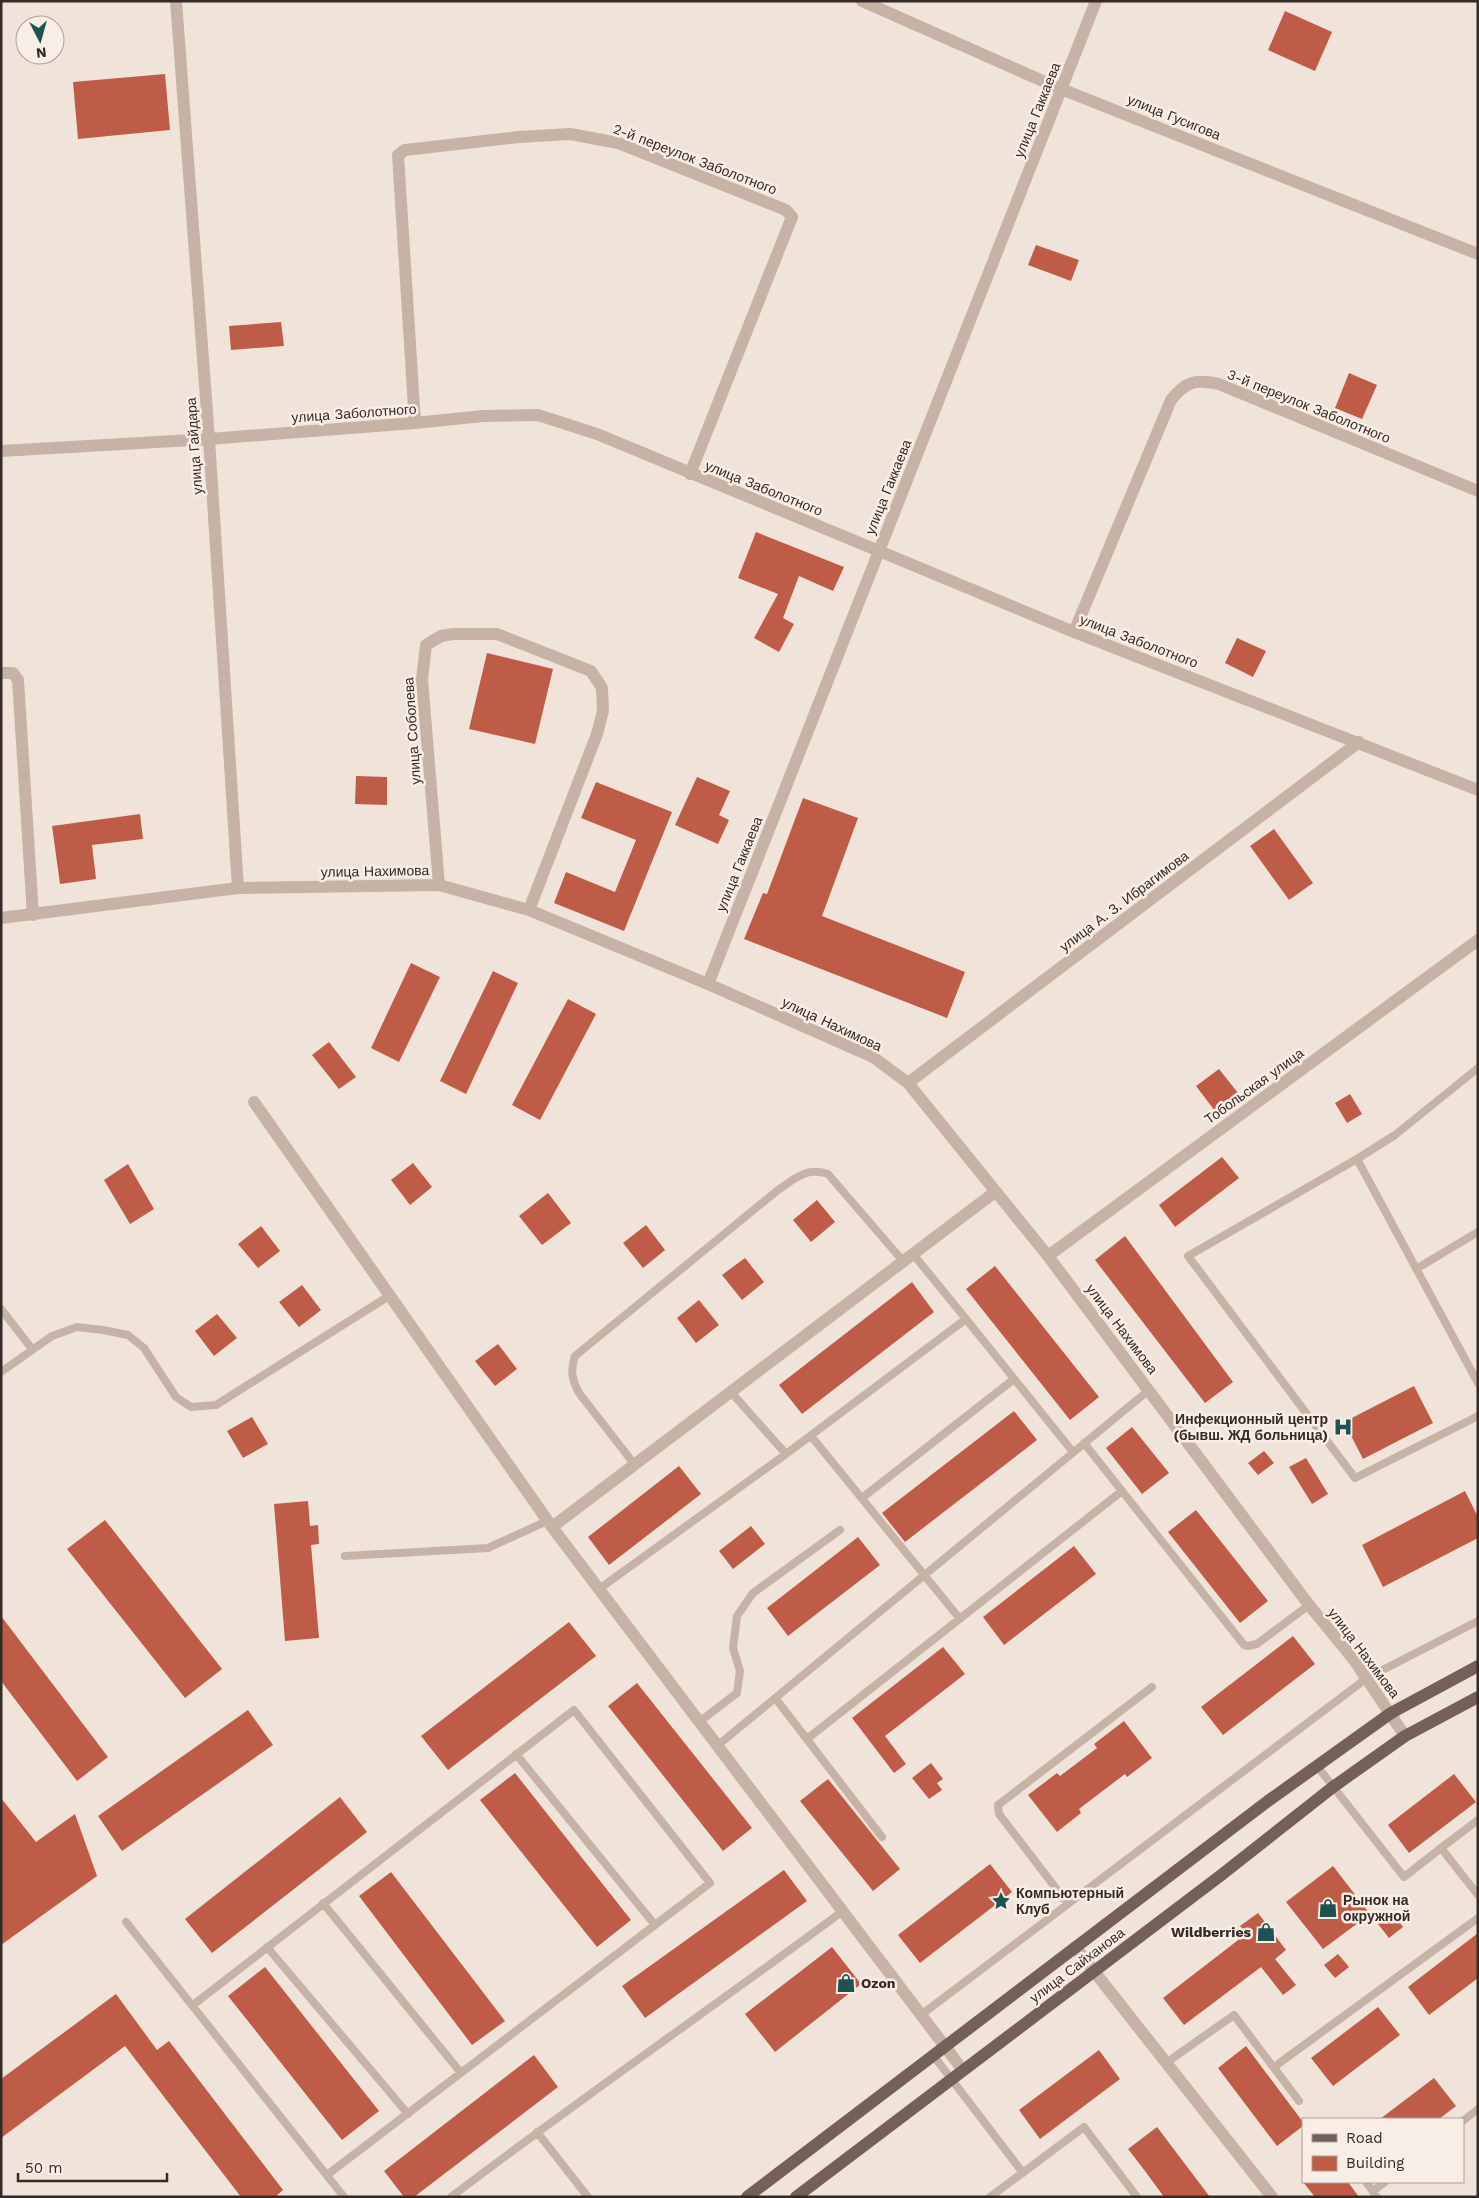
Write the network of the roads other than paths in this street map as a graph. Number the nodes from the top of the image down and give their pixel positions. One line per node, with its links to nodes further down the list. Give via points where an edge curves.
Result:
1 (176, 1): 7 (street, улица Гайдара)
2 (862, 1): 4 (street, улица Гусигова)
3 (1096, 1): 4 (street, улица Гаккаева)
4 (1061, 88): 5 (street, улица Гусигова); 11 (street, улица Гаккаева)
5 (1478, 254)
6 (415, 424): 7 (street, улица Заболотного); 9 (street, улица Заболотного, via 483,416 538,415 596,434); 9 (street, 2-й переулок Заболотного, via 398,155 405,150 519,136 570,134 618,143 786,210 792,217)
7 (209, 439): 8 (street, улица Заболотного); 17 (street, улица Гайдара)
8 (1, 451)
9 (690, 474): 11 (street, улица Заболотного)
10 (1478, 491): 12 (street, 3-й переулок Заболотного, via 1219,384 1192,382 1180,388 1171,400)
11 (879, 551): 12 (street, улица Заболотного); 22 (street, улица Гаккаева)
12 (1074, 632): 14 (street, улица Заболотного)
13 (1, 673): 19 (street, via 13,673 18,680)
14 (1359, 742): 15 (street, улица Заболотного); 24 (street, улица А. З. Ибрагимова)
15 (1478, 790)
16 (439, 885): 17 (street, улица Нахимова); 18 (street, улица Нахимова); 18 (street, улица Соболева, via 422,679 426,645 441,636 453,634 497,634 591,671 602,688 603,712 597,734)
17 (238, 888): 19 (street, улица Нахимова)
18 (529, 910): 22 (street, улица Нахимова)
19 (32, 915): 20 (street, улица Нахимова)
20 (1, 918)
21 (1478, 940): 29 (street, Тобольская улица)
22 (708, 984): 24 (street, улица Нахимова, via 873,1057)
23 (1478, 1068): 26 (lane, via 1395,1135)
24 (908, 1083): 27 (street, улица Нахимова)
25 (254, 1102): 32 (street)
26 (1356, 1159): 31 (lane); 41 (lane, via 1188,1256 1355,1478)
27 (995, 1192): 29 (street, улица Нахимова); 30 (street)
28 (1478, 1232): 31 (lane)
29 (1048, 1256): 39 (street, улица Нахимова)
30 (908, 1258): 34 (lane); 40 (street); 46 (lane, via 828,1174 816,1170 778,1190 575,1356 573,1381 579,1393)
31 (1416, 1268): 38 (lane)
32 (389, 1296): 35 (lane, via 216,1405 191,1407 176,1397 144,1348 128,1335 77,1327 52,1336); 49 (street)
33 (1, 1309): 35 (lane)
34 (966, 1319): 37 (lane); 42 (lane)
35 (32, 1349): 36 (lane)
36 (1, 1372)
37 (1014, 1379): 44 (lane); 48 (lane)
38 (1478, 1383)
39 (1149, 1390): 43 (lane); 54 (street, улица Нахимова)
40 (731, 1392): 45 (lane); 46 (street)
41 (1478, 1416)
42 (810, 1436): 45 (lane); 48 (lane)
43 (1084, 1443): 44 (lane); 47 (lane)
44 (1073, 1452): 52 (lane)
45 (786, 1454): 53 (lane)
46 (635, 1465): 49 (street)
47 (1122, 1490): 54 (lane, via 1244,1645 1257,1644); 55 (lane)
48 (862, 1498): 52 (lane)
49 (549, 1524): 51 (lane, via 488,1548); 53 (street)
50 (840, 1530): 63 (lane, via 753,1593 737,1616 733,1648 740,1671 737,1693)
51 (345, 1556)
52 (925, 1575): 55 (lane); 61 (lane)
53 (599, 1589): 63 (street)
54 (1309, 1605): 58 (street, улица Нахимова)
55 (960, 1619): 65 (lane)
56 (1478, 1621): 58 (lane)
57 (1478, 1666): 62 (main road)
58 (1367, 1678): 62 (street, улица Нахимова); 75 (lane)
59 (1152, 1687): 75 (lane, via 998,1805 999,1814)
60 (1478, 1697): 64 (main road, улица Сайханова)
61 (776, 1699): 65 (lane); 66 (lane)
62 (1391, 1713): 64 (street, улица Нахимова); 68 (main road)
63 (699, 1722): 66 (street)
64 (1405, 1736): 69 (main road, улица Сайханова)
65 (807, 1739): 71 (lane)
66 (717, 1746): 76 (street)
67 (516, 1754): 74 (lane); 79 (lane); 79 (lane, via 574,1710 710,1883)
68 (1317, 1766): 69 (lane); 81 (main road)
69 (1333, 1786): 72 (lane, via 1404,1877); 82 (main road, улица Сайханова)
70 (1478, 1820): 72 (lane)
71 (882, 1836)
72 (1441, 1848): 73 (lane)
73 (1478, 1895)
74 (323, 1903): 80 (lane); 90 (lane)
75 (1068, 1904): 84 (lane)
76 (843, 1911): 84 (street); 96 (lane)
77 (1478, 1918): 88 (lane)
78 (126, 1922): 83 (lane)
79 (654, 1925): 90 (lane)
80 (267, 1947): 83 (lane); 94 (lane)
81 (1075, 1948): 82 (street); 85 (main road)
82 (1094, 1971): 87 (street); 89 (main road, улица Сайханова)
83 (193, 2005): 98 (lane)
84 (921, 2015): 85 (street)
85 (945, 2046): 86 (main road); 89 (street)
86 (932, 2055): 91 (lane); 105 (main road)
87 (1166, 2063): 88 (lane, via 1234,2014); 109 (street)
88 (1274, 2067): 92 (lane)
89 (962, 2069): 91 (main road, улица Сайханова)
90 (461, 2073): 94 (lane)
91 (950, 2079): 97 (lane); 106 (main road, улица Сайханова)
92 (1300, 2102)
93 (1478, 2109): 95 (lane)
94 (408, 2114): 98 (lane)
95 (1464, 2120)
96 (537, 2132): 103 (lane); 104 (lane)
97 (1022, 2173): 107 (lane); 108 (lane, via 1084,2127)
98 (327, 2175): 102 (lane)
99 (1367, 2183): 101 (lane)
100 (1384, 2183): 101 (lane)
101 (1375, 2194)
102 (344, 2197)
103 (452, 2197)
104 (588, 2197)
105 (747, 2197)
106 (796, 2197)
107 (990, 2197)
108 (1137, 2197)
109 (1272, 2197)

